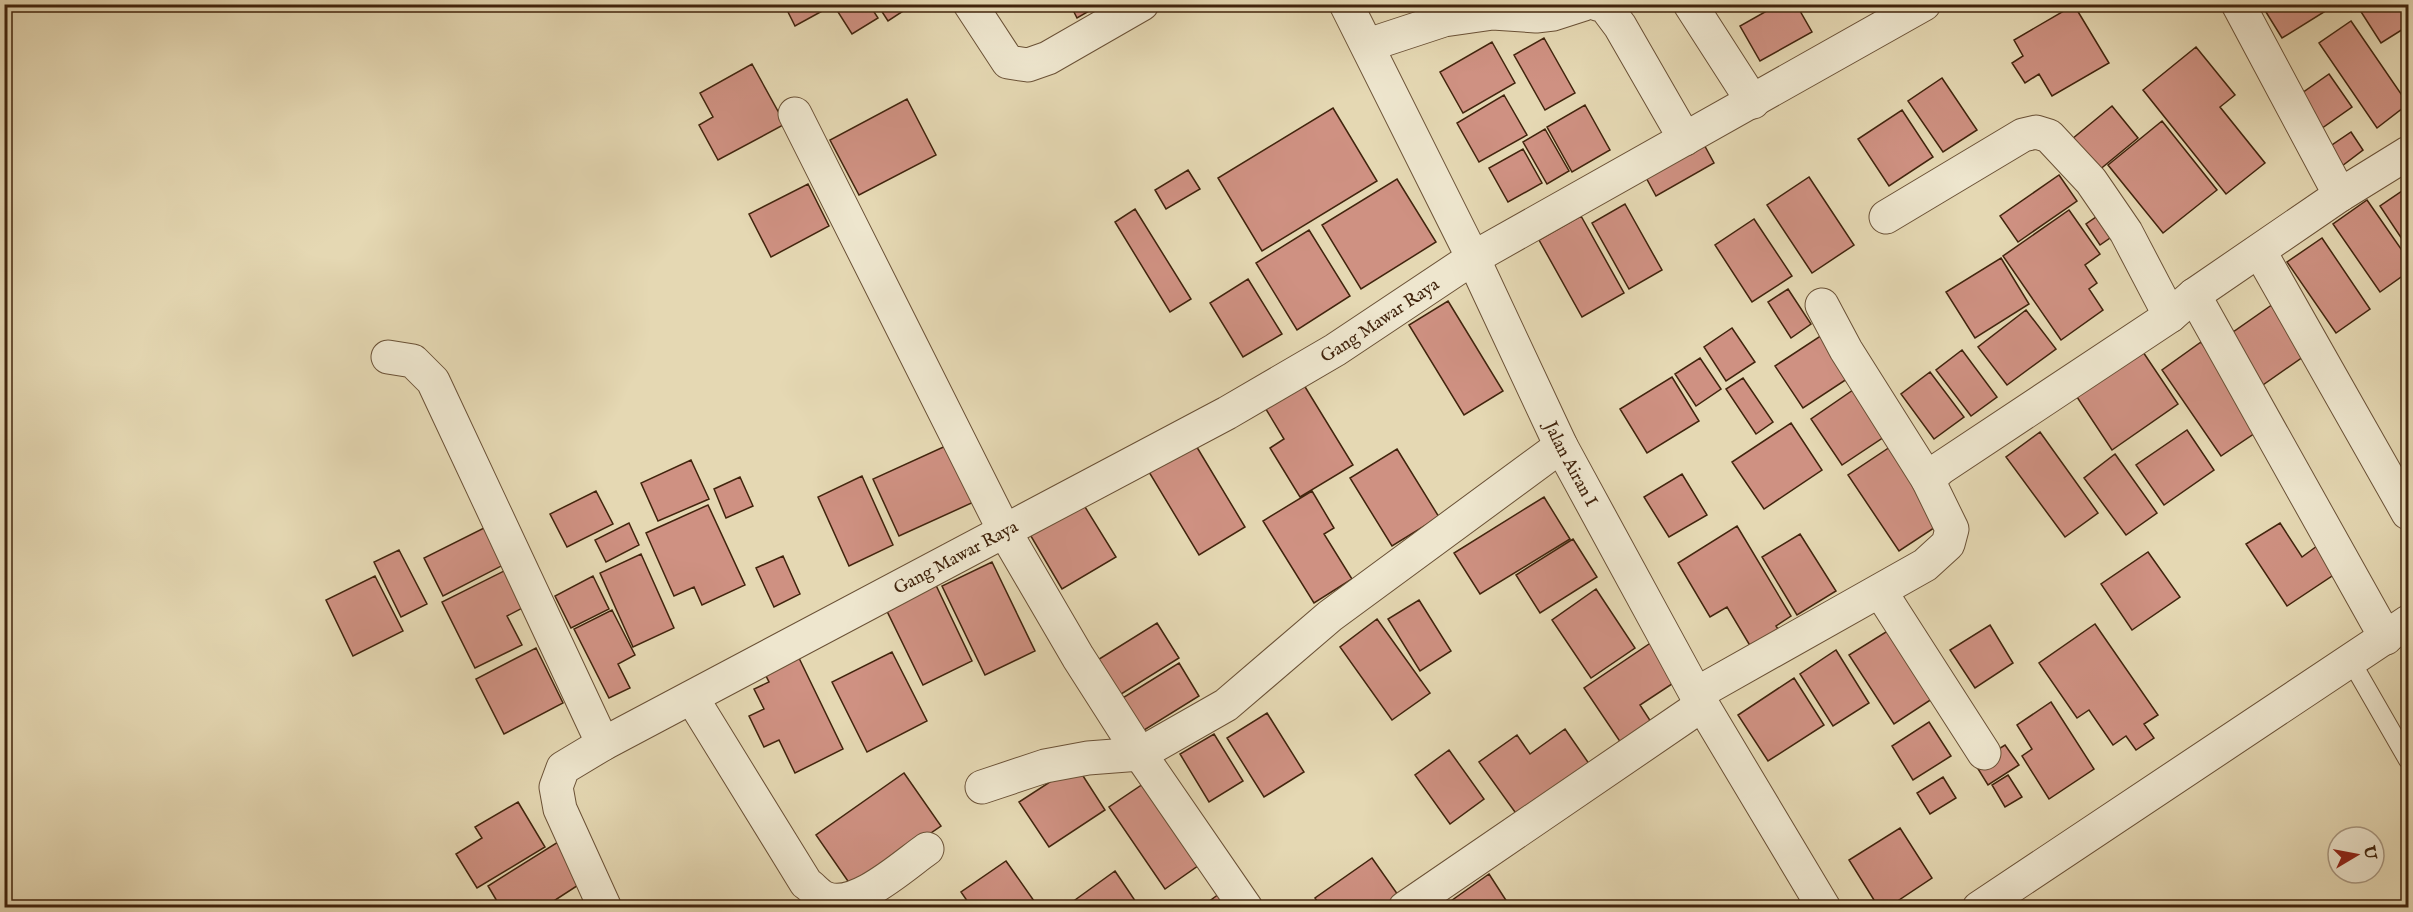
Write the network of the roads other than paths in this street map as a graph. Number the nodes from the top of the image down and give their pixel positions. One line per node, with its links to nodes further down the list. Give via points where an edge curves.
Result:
1 (970, 4): 2 (street, via 1008,62 1028,66)
2 (1142, 4)
3 (1346, 4): 9 (street, Jalan Airan I)
4 (1584, 4): 9 (street, via 1553,14 1493,13 1444,21)
5 (1597, 4): 12 (street, via 1605,6 1620,26)
6 (1690, 4): 10 (street)
7 (1924, 4): 10 (street, Gang Mawar Raya)
8 (2238, 4): 14 (street)
9 (1368, 45): 17 (street, Jalan Airan I)
10 (1753, 102): 12 (street, Gang Mawar Raya)
11 (795, 114): 24 (street)
12 (1685, 139): 17 (street, Gang Mawar Raya)
13 (2409, 153): 14 (street)
14 (2340, 195): 16 (street)
15 (1886, 217): 19 (street, via 2023,135 2049,135 2091,181)
16 (2260, 252): 19 (street); 23 (street)
17 (1473, 258): 21 (street, Jalan Airan I); 24 (street, Gang Mawar Raya, via 1335,350 1227,413)
18 (1822, 305): 22 (street)
19 (2182, 305): 22 (street); 26 (street)
20 (388, 357): 30 (street, via 412,361 433,381)
21 (1561, 446): 29 (street, Jalan Airan I); 32 (street, via 1330,616 1226,705)
22 (1928, 480): 25 (street, via 1952,529 1948,544 1925,565)
23 (2409, 513)
24 (1005, 532): 28 (street, Gang Mawar Raya); 32 (street)
25 (1880, 591): 29 (street); 31 (street)
26 (2397, 630): 27 (street)
27 (2351, 661): 33 (lane); 40 (street)
28 (692, 698): 30 (street, Gang Mawar Raya); 35 (street, via 806,883 825,898 849,899 867,891)
29 (1699, 700): 38 (street); 39 (street, Jalan Airan I)
30 (603, 744): 36 (street, Gang Mawar Raya, via 563,768 556,788 560,809)
31 (1984, 753)
32 (1140, 754): 34 (street, via 1045,766); 37 (street)
33 (2409, 760)
34 (982, 787)
35 (927, 849)
36 (605, 908)
37 (1246, 908)
38 (1406, 908)
39 (1824, 908)
40 (1979, 908)

